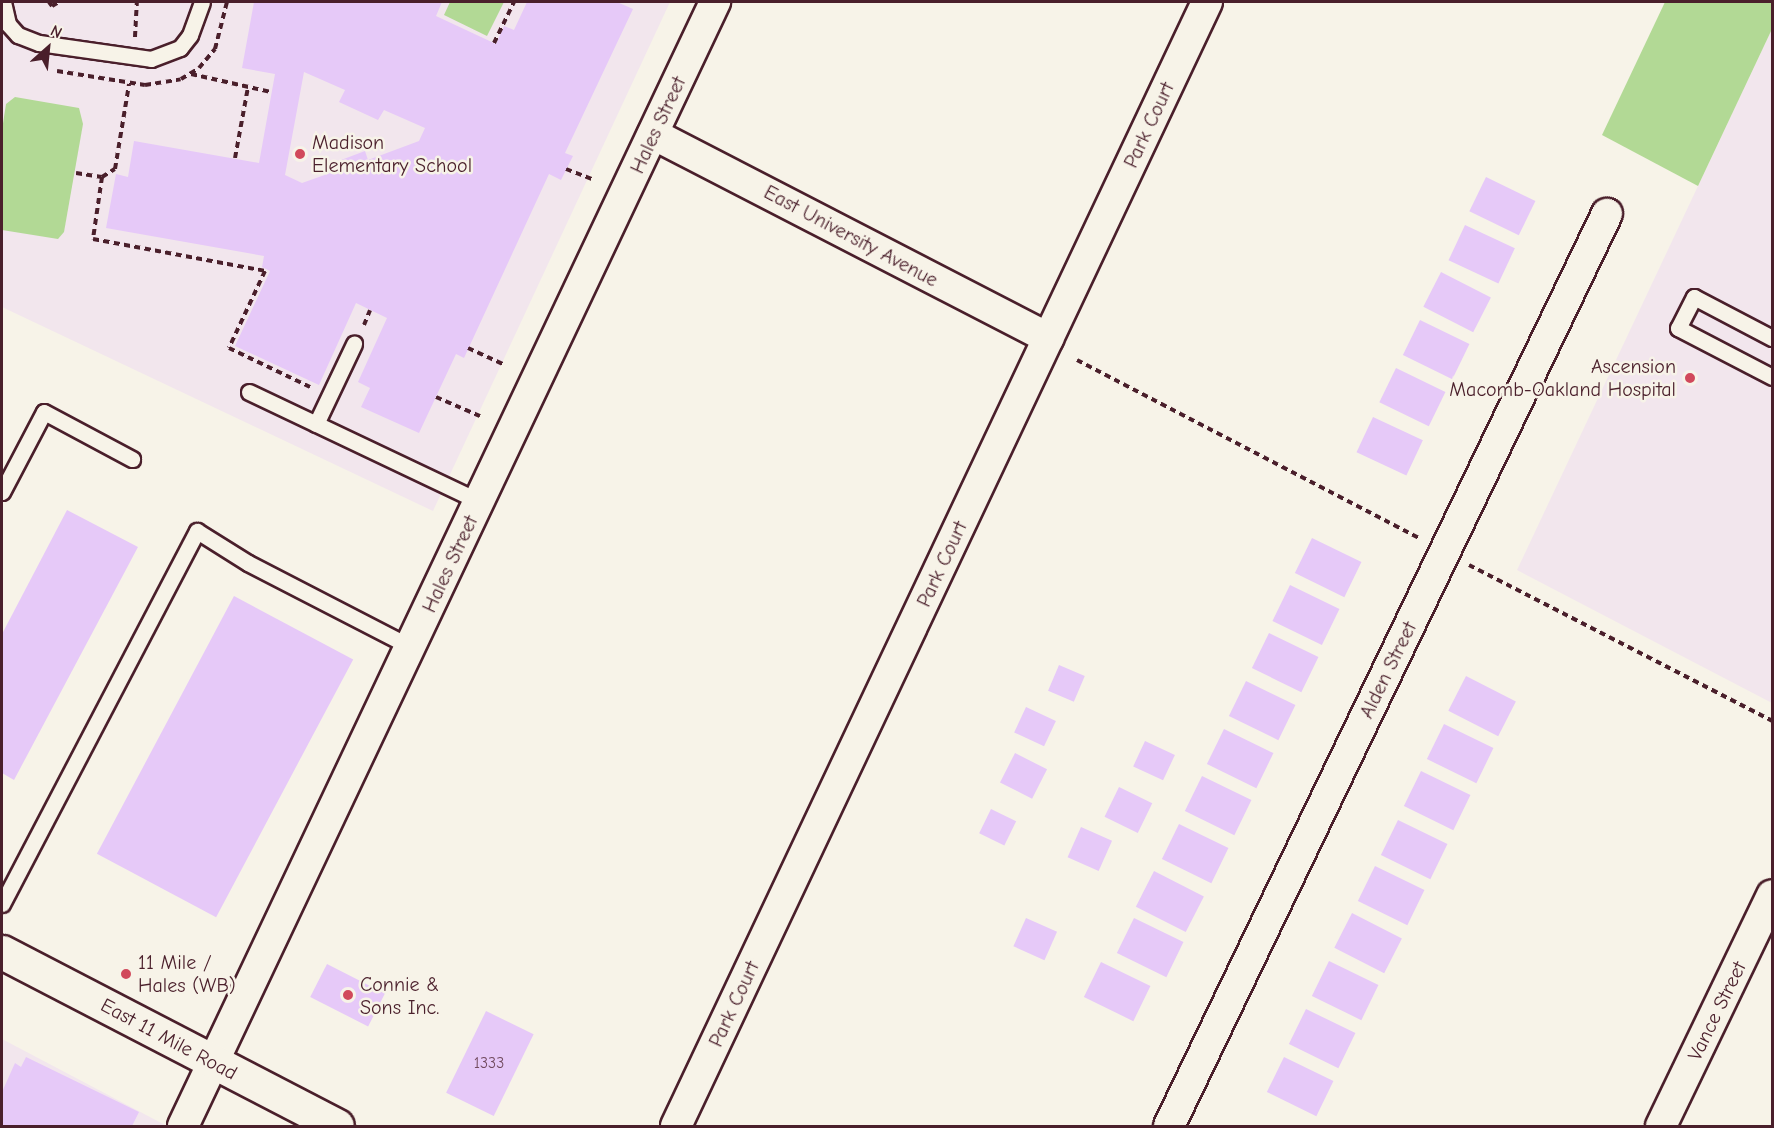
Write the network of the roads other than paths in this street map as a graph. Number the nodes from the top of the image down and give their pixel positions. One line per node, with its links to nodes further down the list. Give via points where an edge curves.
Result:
1 (3, 2): 5 (lane)
2 (202, 2): 5 (lane, via 190,35 180,48 151,59 39,43 18,35 8,24)
3 (715, 2): 6 (street, Hales Street)
4 (1207, 2): 8 (street, Park Court)
5 (2, 7)
6 (654, 134): 8 (street, East University Avenue); 16 (street, Hales Street)
7 (1607, 214): 25 (street, Alden Street)
8 (1048, 338): 24 (street, Park Court)
9 (1773, 338): 11 (lane, via 1694,297 1678,328)
10 (354, 344): 13 (lane)
11 (1773, 377)
12 (249, 392): 13 (lane)
13 (316, 424): 16 (lane)
14 (132, 459): 15 (lane, via 44,412)
15 (2, 492)
16 (480, 501): 17 (street, Hales Street)
17 (411, 647): 19 (lane, via 248,564 197,531); 21 (street, Hales Street)
18 (1773, 895): 26 (street, Vance Street)
19 (2, 904)
20 (2, 952): 21 (main road, East 11 Mile Road)
21 (212, 1062): 22 (street, Hales Street); 23 (main road, East 11 Mile Road)
22 (183, 1126)
23 (336, 1126)
24 (676, 1126)
25 (1169, 1126)
26 (1661, 1126)

